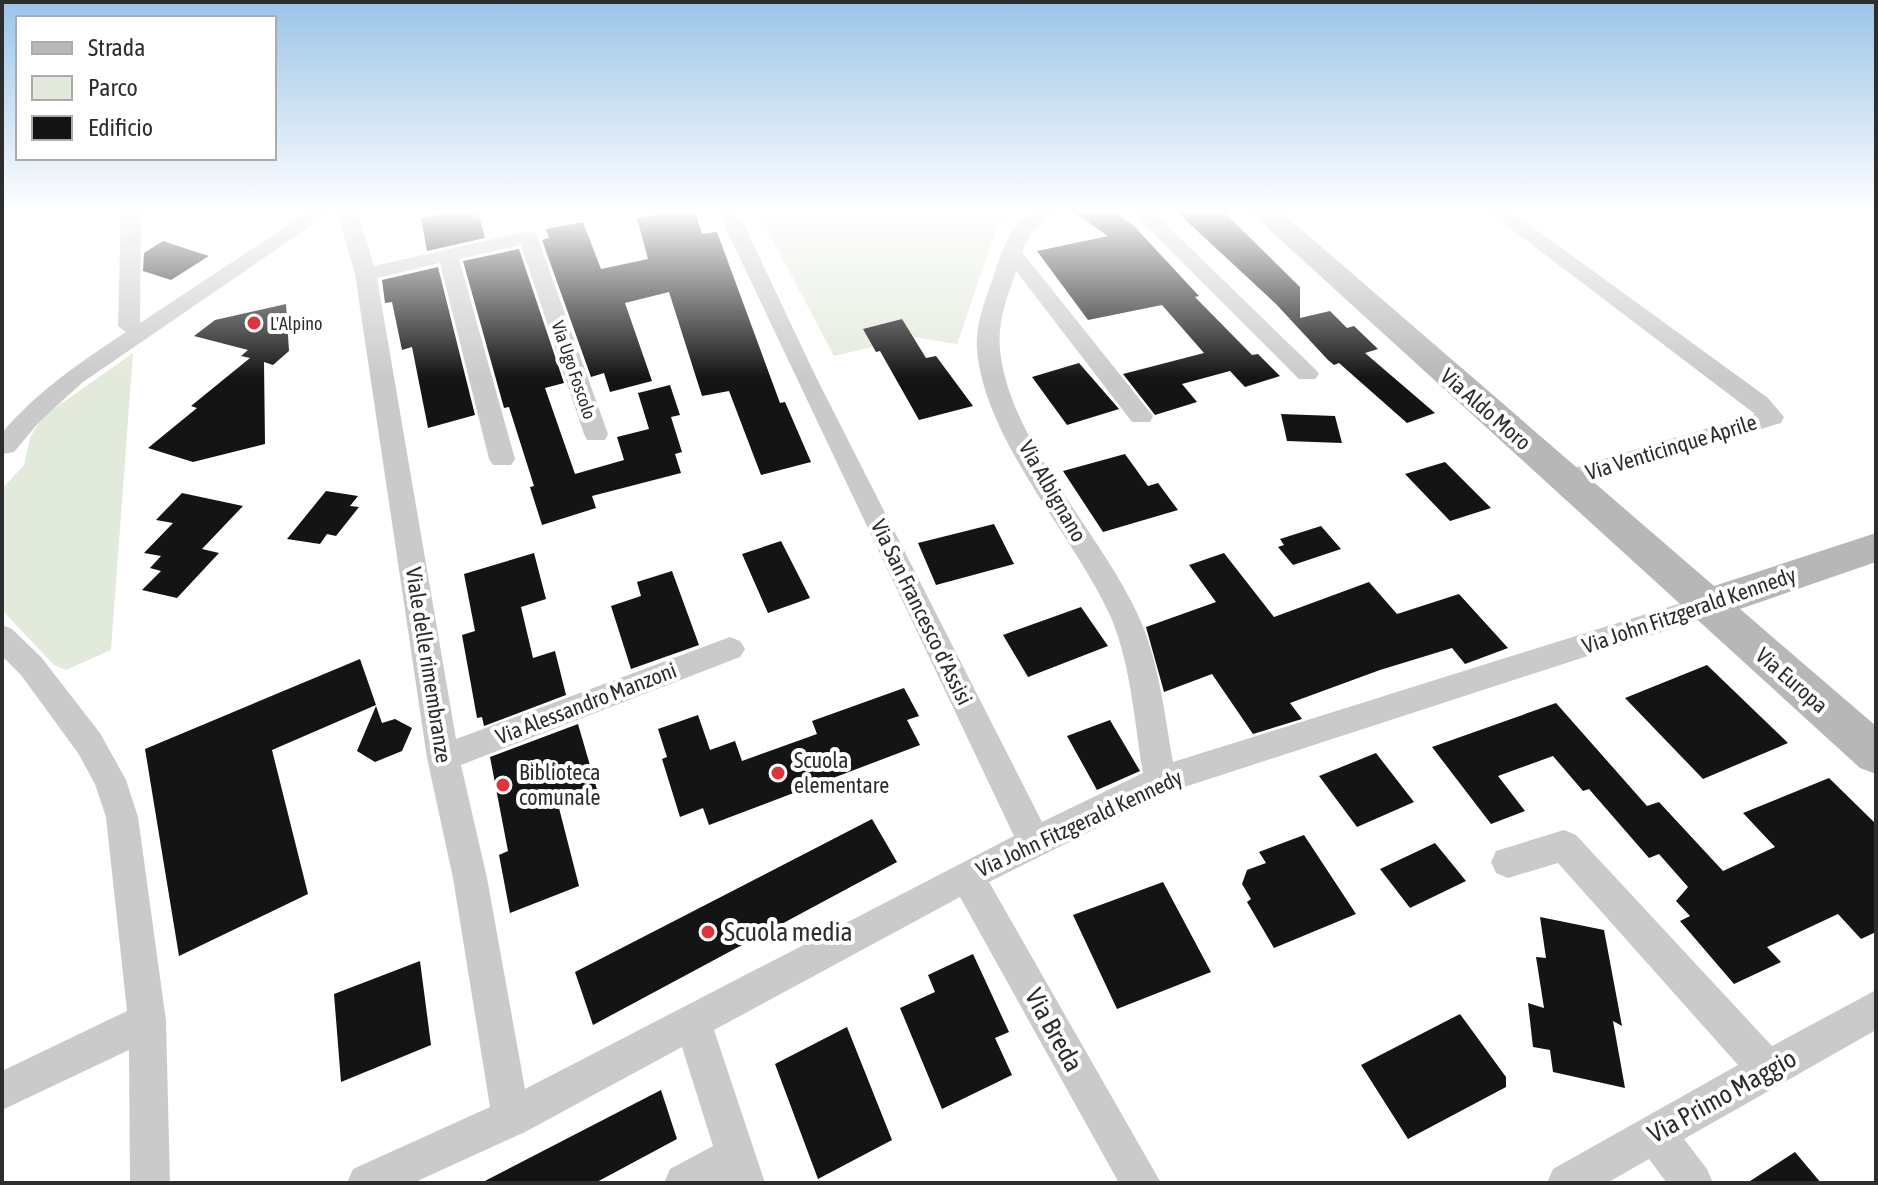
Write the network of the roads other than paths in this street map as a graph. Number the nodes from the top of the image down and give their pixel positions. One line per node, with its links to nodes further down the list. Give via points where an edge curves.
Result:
1 (130, 267): 14 (street)
2 (239, 267): 16 (street)
3 (364, 267): 13 (street, Viale delle rimembranze)
4 (395, 267): 13 (street, Via Ugo Foscolo)
5 (451, 267): 21 (street)
6 (539, 267): 19 (street, Via Ugo Foscolo)
7 (754, 267): 30 (street, Via San Francesco d'Assisi)
8 (1008, 267): 29 (street, Via Albignano, via 988,346 993,377 1124,615)
9 (1024, 267): 17 (street)
10 (1198, 267): 15 (street)
11 (1327, 267): 22 (street, Via Aldo Moro)
12 (1574, 267): 22 (street, Via Venticinque Aprile, via 1772,417)
13 (366, 274): 28 (street, Viale delle rimembranze)
14 (129, 326)
15 (1307, 374)
16 (60, 388): 18 (street); 20 (street)
17 (1141, 416)
18 (2, 417)
19 (596, 434)
20 (3, 451)
21 (502, 459)
22 (1566, 479): 24 (street, Via Aldo Moro)
23 (1876, 547): 24 (street, Via John Fitzgerald Kennedy)
24 (1707, 606): 27 (street, Via Europa); 29 (street, Via John Fitzgerald Kennedy)
25 (2, 637): 34 (street, via 80,730 110,780 122,817)
26 (730, 649): 28 (street, Via Alessandro Manzoni)
27 (1876, 754)
28 (443, 758): 38 (street, Viale delle rimembranze, via 470,878)
29 (1160, 780): 30 (street, Via John Fitzgerald Kennedy)
30 (1034, 841): 32 (street, Via John Fitzgerald Kennedy)
31 (1508, 862): 36 (street, via 1564,846)
32 (967, 876): 35 (street, Via John Fitzgerald Kennedy); 44 (street, Via Breda)
33 (1876, 1009): 36 (street, Via Primo Maggio)
34 (147, 1021): 37 (street); 41 (street)
35 (693, 1022): 38 (street, Via John Fitzgerald Kennedy); 40 (street)
36 (1768, 1070): 39 (street, Via Primo Maggio)
37 (2, 1091)
38 (511, 1118): 42 (street, Via John Fitzgerald Kennedy)
39 (1654, 1134): 45 (street, Via Primo Maggio); 46 (street)
40 (741, 1169): 43 (street)
41 (150, 1183)
42 (367, 1183)
43 (684, 1183)
44 (1141, 1183)
45 (1567, 1183)
46 (1693, 1183)

